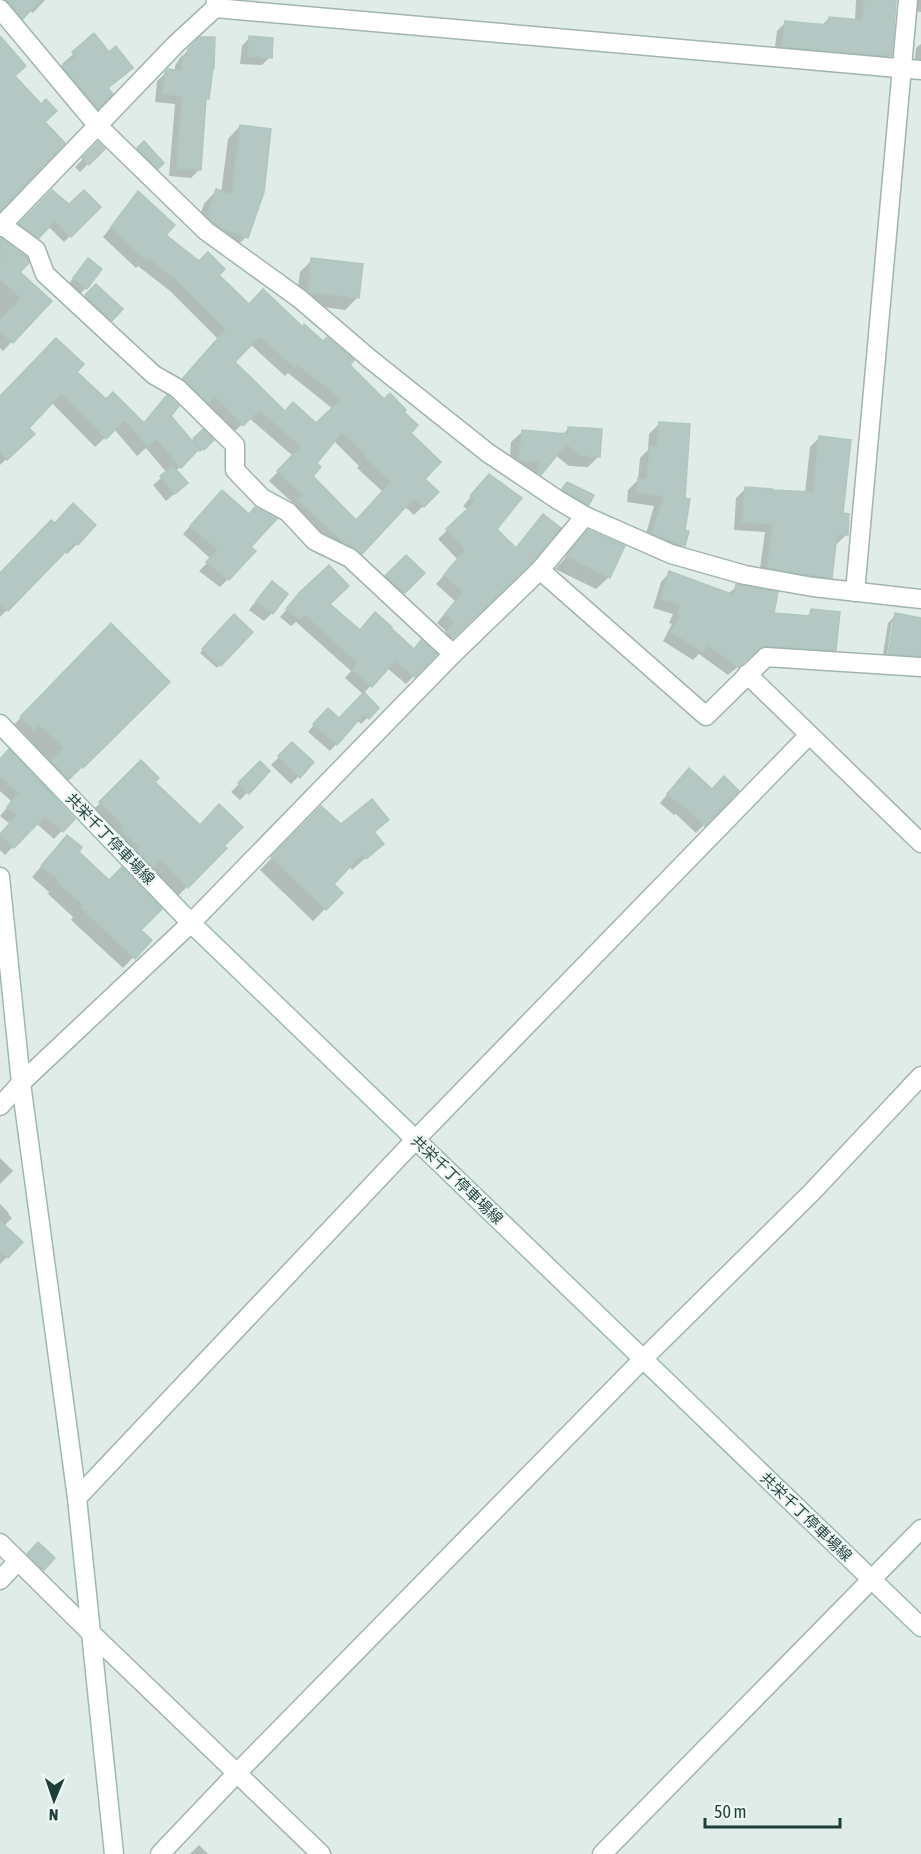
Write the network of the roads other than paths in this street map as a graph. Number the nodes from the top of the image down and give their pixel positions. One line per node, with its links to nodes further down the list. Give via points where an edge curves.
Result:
1 (908, 0): 4 (street)
2 (216, 4): 4 (street); 6 (street)
3 (0, 9): 6 (street)
4 (901, 68): 5 (street); 10 (street)
5 (921, 70)
6 (97, 124): 7 (street); 8 (street, via 206,231 300,299 488,453)
7 (1, 226): 12 (street, via 36,250 45,274 154,375 177,388 235,445 236,470 262,498 288,512 315,541 350,558)
8 (585, 516): 9 (street); 10 (street, via 671,554 745,575)
9 (540, 570): 12 (street); 14 (street, via 706,716)
10 (855, 592): 11 (street)
11 (921, 599)
12 (453, 654): 19 (street)
13 (921, 667): 14 (street, via 766,657)
14 (747, 674): 16 (street)
15 (0, 724): 19 (street, 共栄千丁停車場線)
16 (809, 735): 17 (street); 23 (street)
17 (921, 843)
18 (0, 876): 21 (street)
19 (191, 923): 21 (street); 23 (street, 共栄千丁停車場線)
20 (921, 1076): 24 (street, via 812,1192)
21 (21, 1083): 22 (street); 25 (street)
22 (0, 1106)
23 (415, 1140): 24 (street, 共栄千丁停車場線); 25 (street)
24 (643, 1359): 30 (street, 共栄千丁停車場線); 33 (street)
25 (77, 1498): 32 (street)
26 (921, 1529): 30 (street)
27 (0, 1543): 28 (street)
28 (18, 1561): 29 (street); 32 (street)
29 (0, 1580)
30 (872, 1580): 31 (street, 共栄千丁停車場線); 37 (street)
31 (921, 1627)
32 (91, 1633): 33 (street); 34 (street)
33 (237, 1773): 35 (street); 36 (street)
34 (114, 1854)
35 (160, 1854)
36 (321, 1854)
37 (602, 1854)

